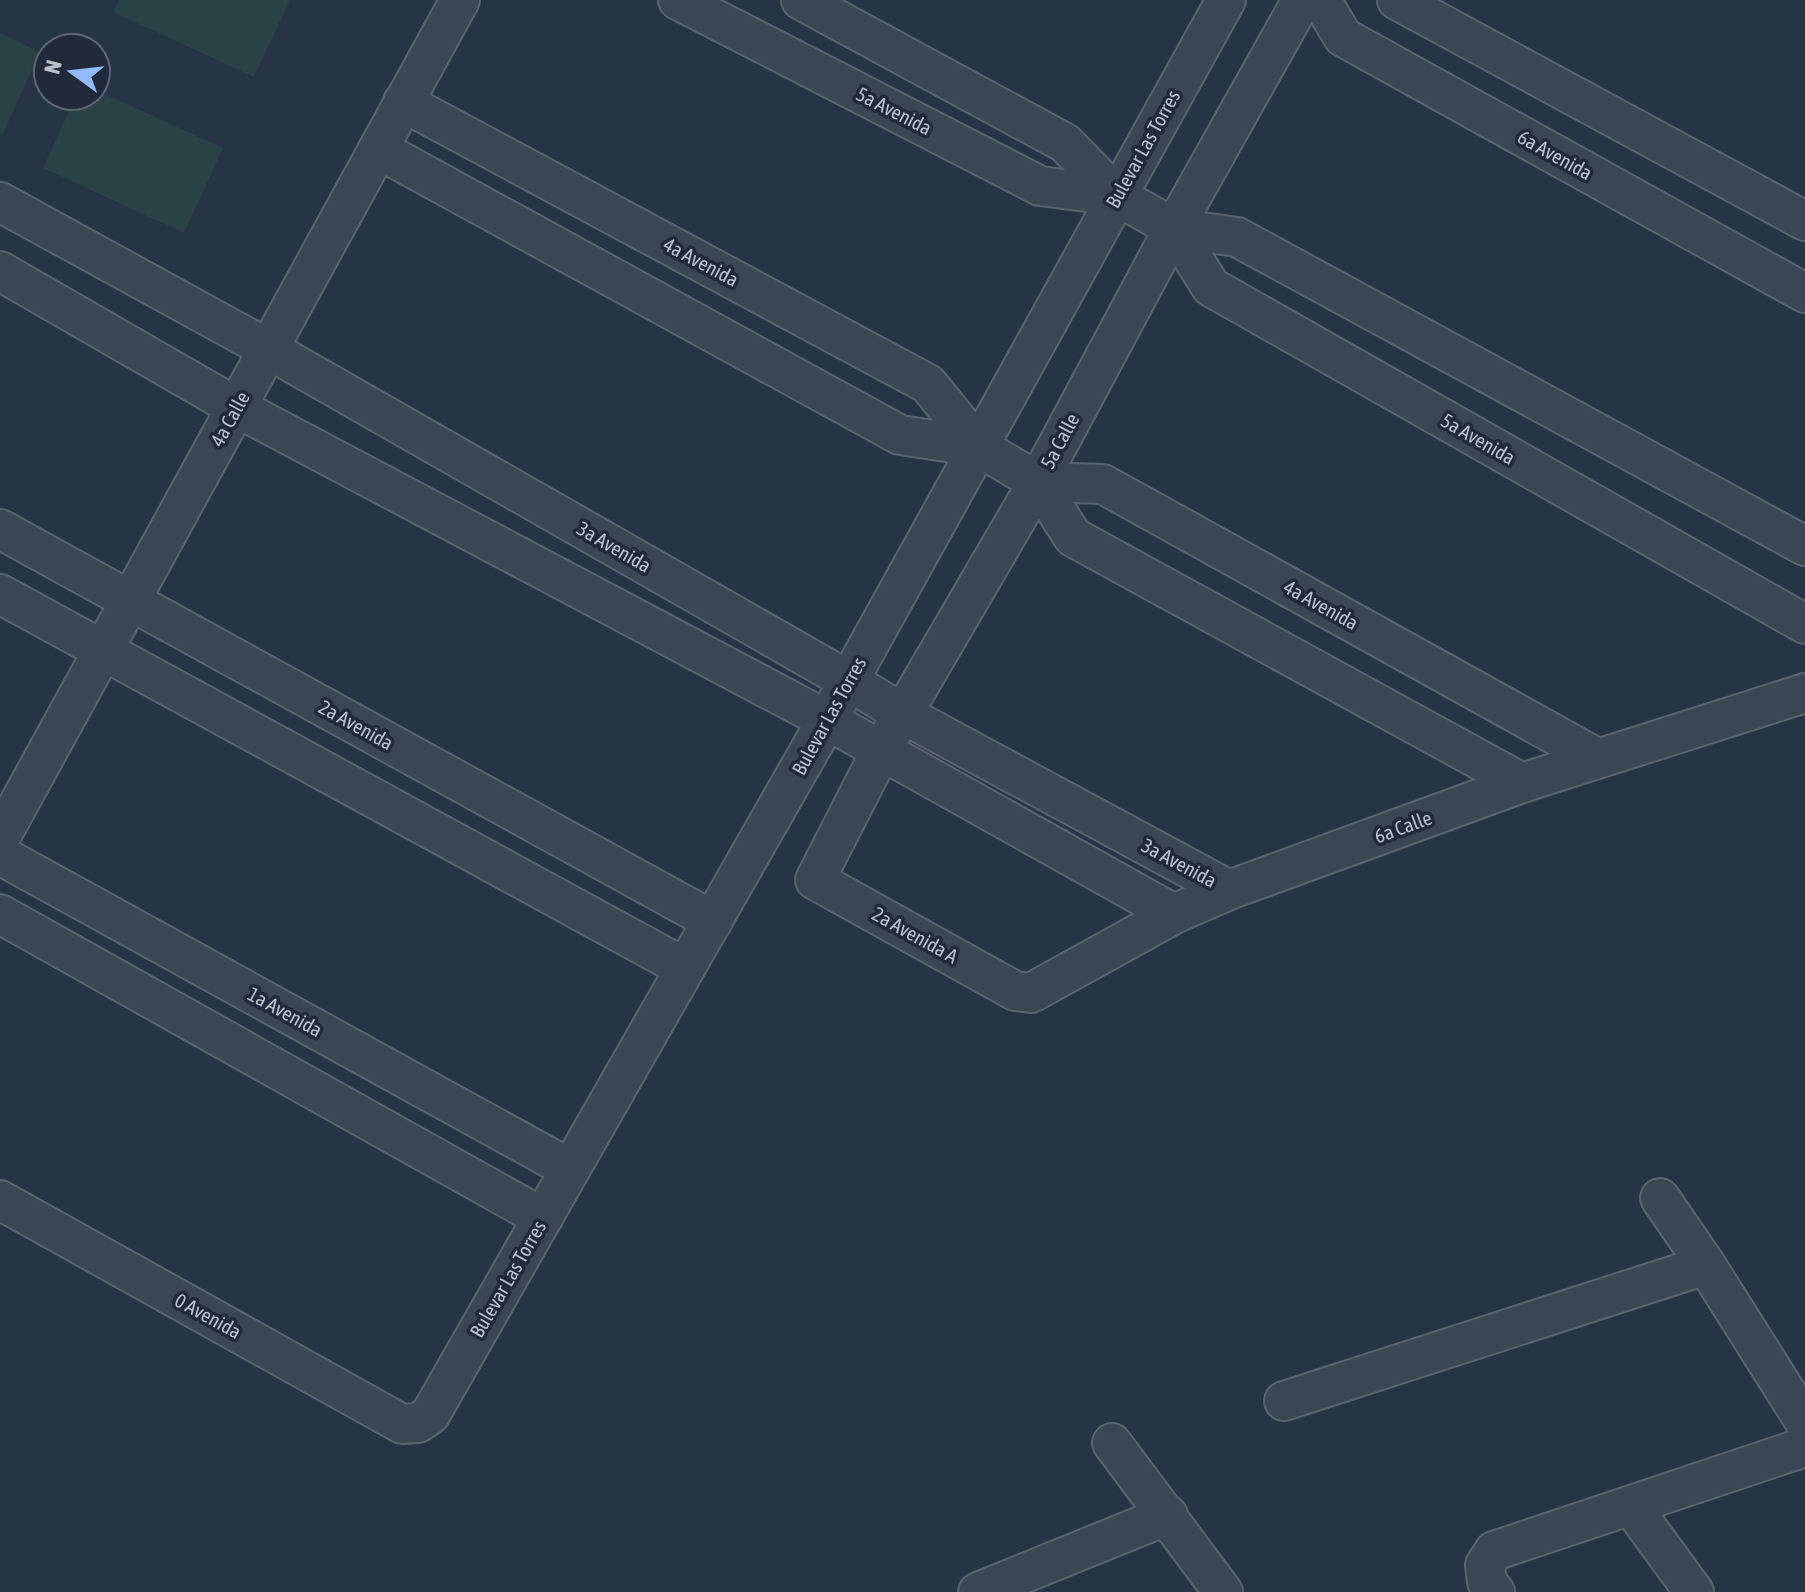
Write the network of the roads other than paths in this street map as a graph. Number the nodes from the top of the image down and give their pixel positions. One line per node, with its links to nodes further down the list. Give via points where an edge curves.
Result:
1 (460, 0): 8 (street, 4a Calle)
2 (678, 0): 10 (street, 5a Avenida, via 1040,186)
3 (801, 0): 10 (street, 5a Avenida, via 1065,143)
4 (1226, 0): 10 (street, Bulevar Las Torres)
5 (1302, 0): 13 (street, 5a Calle)
6 (1321, 0): 15 (street, 6a Avenida, via 1343,37)
7 (1397, 0): 12 (street)
8 (403, 102): 9 (street, 4a Calle); 18 (street, 4a Avenida, via 928,384)
9 (378, 149): 16 (street, 4a Calle); 18 (street, 4a Avenida, via 900,435)
10 (1117, 196): 13 (street, 5a Avenida); 18 (street, Bulevar Las Torres)
11 (0, 202): 16 (street, 3a Avenida)
12 (1805, 221)
13 (1174, 228): 19 (street, 5a Calle); 21 (street, 5a Avenida, via 1237,237); 24 (street, 5a Avenida, via 1211,287)
14 (0, 271): 17 (street)
15 (1805, 293)
16 (268, 349): 17 (street, 4a Calle); 26 (street, 3a Avenida)
17 (236, 407): 23 (street, 4a Calle); 29 (street)
18 (979, 447): 19 (street, 4a Avenida); 26 (street, Bulevar Las Torres)
19 (1038, 482): 28 (street, 5a Calle); 31 (street, 4a Avenida, via 1103,484); 32 (street, 4a Avenida, via 1073,537)
20 (0, 529): 23 (street, 2a Avenida)
21 (1805, 546)
22 (0, 594): 25 (street)
23 (130, 600): 25 (street, 4a Calle); 39 (street, 2a Avenida)
24 (1805, 624)
25 (103, 650): 33 (street, 4a Calle); 40 (street)
26 (849, 681): 28 (street, 3a Avenida); 29 (street, Bulevar Las Torres)
27 (1805, 693): 31 (street, 6a Calle)
28 (903, 714): 30 (street, 5a Calle); 36 (street, 3a Avenida)
29 (827, 720): 30 (street); 39 (street, Bulevar Las Torres)
30 (881, 751): 35 (street, 5a Calle); 38 (street)
31 (1597, 758): 32 (street, 6a Calle)
32 (1522, 783): 36 (street, 6a Calle)
33 (0, 838)
34 (0, 855): 42 (street, 1a Avenida)
35 (815, 880): 41 (street, 2a Avenida A)
36 (1229, 890): 38 (street, 6a Calle)
37 (0, 914): 45 (street)
38 (1174, 914): 41 (street, 6a Calle, via 1031,993)
39 (713, 921): 40 (street, Bulevar Las Torres)
40 (685, 968): 42 (street, Bulevar Las Torres)
41 (1015, 991)
42 (570, 1169): 45 (street, Bulevar Las Torres)
43 (1660, 1198): 46 (street)
44 (0, 1200): 49 (street, 0 Avenida, via 402,1424)
45 (543, 1218): 49 (street, Bulevar Las Torres, via 430,1415)
46 (1706, 1265): 47 (street); 48 (street)
47 (1284, 1401)
48 (1805, 1422)
49 (418, 1423)
50 (1112, 1443): 53 (street)
51 (1805, 1447): 52 (street)
52 (1632, 1507): 56 (street, via 1494,1551 1485,1565 1487,1582); 57 (street)
53 (1168, 1515): 54 (street); 55 (street)
54 (978, 1592)
55 (1223, 1592)
56 (1495, 1592)
57 (1694, 1592)

